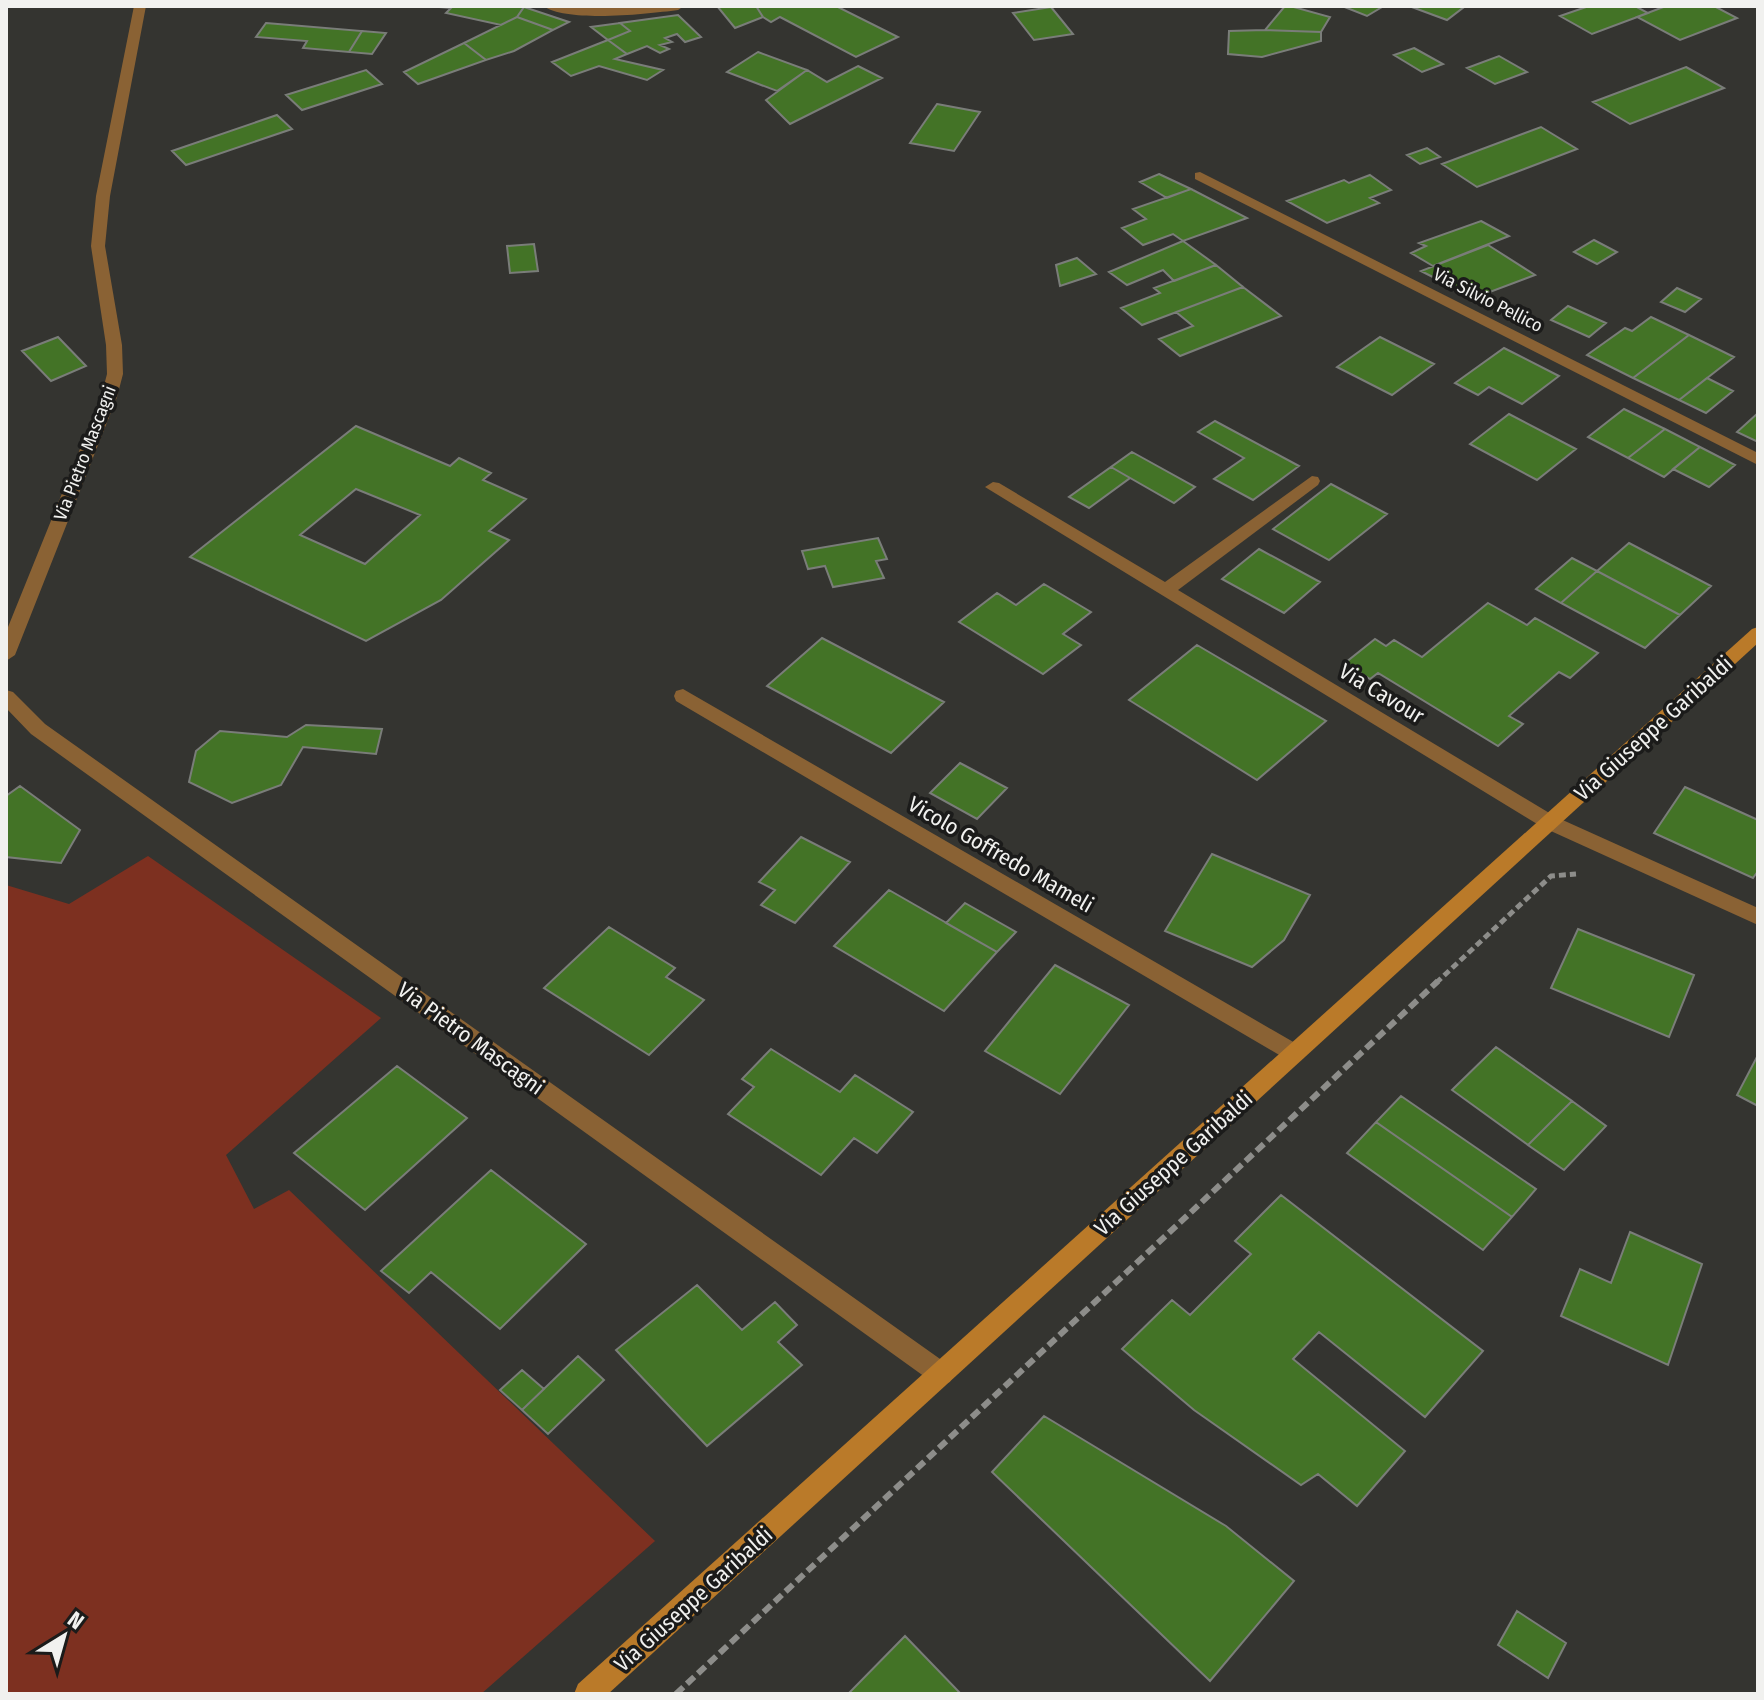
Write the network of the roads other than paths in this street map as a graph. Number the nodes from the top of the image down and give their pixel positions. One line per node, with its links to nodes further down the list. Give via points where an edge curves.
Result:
1 (140, 6): 10 (street, Via Pietro Mascagni, via 98,246 115,374)
2 (549, 6): 3 (street, via 621,14)
3 (678, 6)
4 (1200, 176): 5 (street, Via Silvio Pellico)
5 (1758, 460)
6 (1312, 481): 8 (street)
7 (993, 487): 8 (street, Via Cavour)
8 (1165, 591): 13 (street, Via Cavour)
9 (1758, 633): 13 (main road, Via Giuseppe Garibaldi)
10 (6, 655)
11 (683, 696): 15 (street, Vicolo Goffredo Mameli)
12 (6, 697): 16 (street, Via Pietro Mascagni, via 38,729)
13 (1549, 822): 14 (street, Via Cavour); 15 (main road, Via Giuseppe Garibaldi)
14 (1758, 917)
15 (1294, 1053): 16 (main road, Via Giuseppe Garibaldi)
16 (941, 1374): 17 (main road, Via Giuseppe Garibaldi)
17 (588, 1694)

